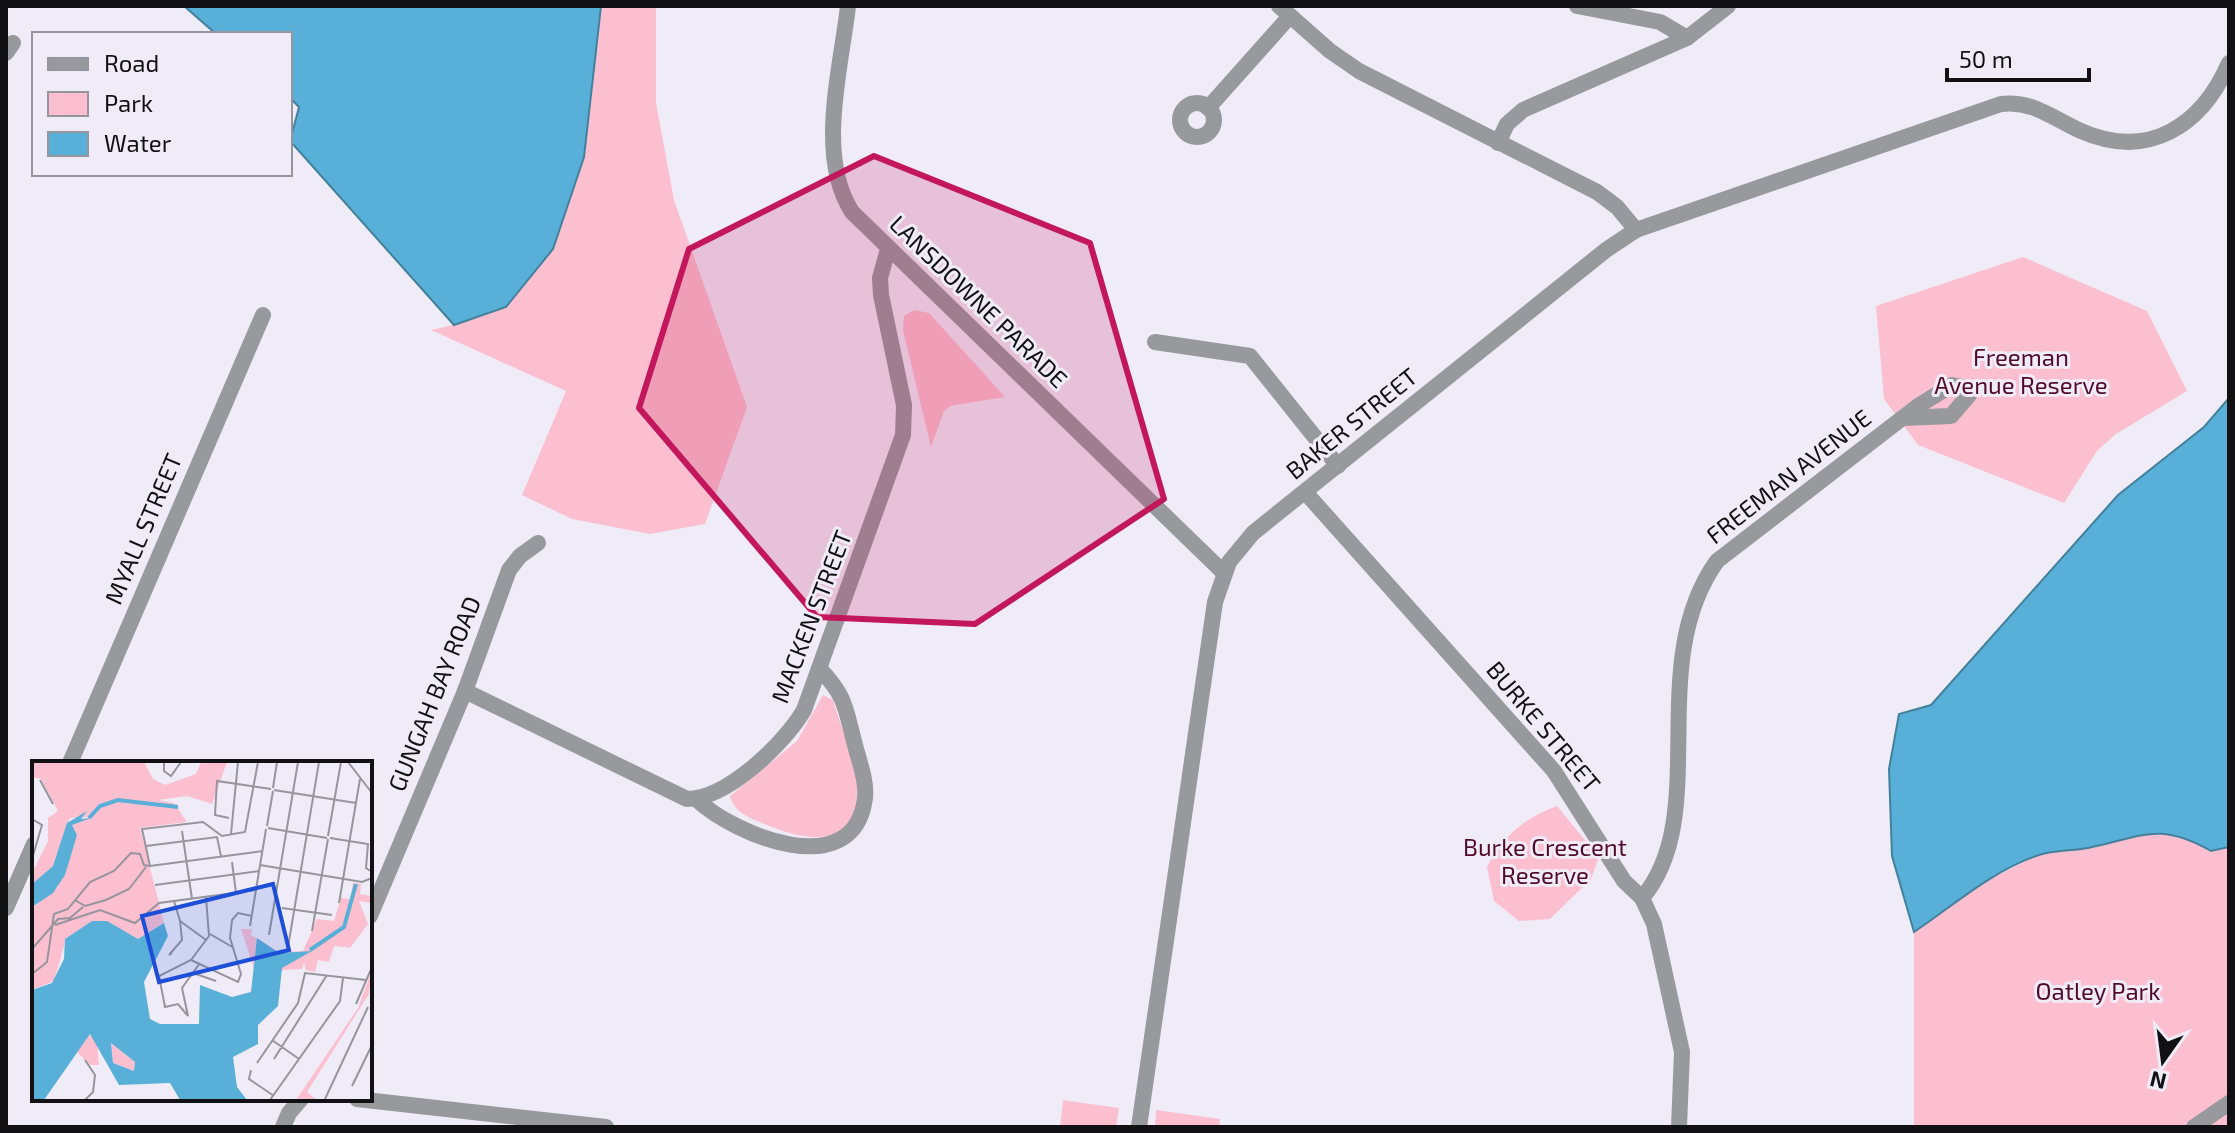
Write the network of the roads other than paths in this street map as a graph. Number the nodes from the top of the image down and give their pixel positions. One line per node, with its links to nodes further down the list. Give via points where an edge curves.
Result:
1 (848, 6): 10 (street, LANSDOWNE PARADE, via 832,142 834,169 852,212)
2 (1577, 6): 5 (street, via 1660,22)
3 (1728, 6): 5 (street)
4 (1284, 11): 7 (street); 8 (street, via 1359,71)
5 (1687, 38): 8 (street, via 1523,110 1507,124)
6 (2229, 63): 9 (street, BAKER STREET, via 2194,116 2142,141 2102,139 2027,104 2001,104)
7 (1208, 108)
8 (1498, 143): 9 (street, via 1597,192)
9 (1636, 230): 14 (street, BAKER STREET)
10 (888, 249): 17 (street, LANSDOWNE PARADE); 18 (street, MACKEN STREET, via 881,295 904,405 903,435)
11 (263, 315): 20 (street, MYALL STREET)
12 (1155, 342): 14 (street, via 1250,356)
13 (1903, 418): 23 (street, FREEMAN AVENUE, via 1717,561 1700,585 1682,647 1670,841 1659,878)
14 (1338, 466): 15 (street, BAKER STREET)
15 (1305, 492): 17 (street, BAKER STREET, via 1242,544); 23 (street, BURKE STREET, via 1561,780 1624,881)
16 (538, 543): 19 (street, GUNGAH BAY ROAD, via 509,570)
17 (1223, 572): 31 (street, BAKER STREET)
18 (820, 669): 21 (street, MACKEN STREET, via 804,710 778,747); 21 (street, via 841,692 865,789 859,820 848,835 834,843 797,848 723,819)
19 (465, 691): 21 (street, via 675,796); 25 (street, GUNGAH BAY ROAD)
20 (71, 761)
21 (696, 799)
22 (32, 849): 24 (street)
23 (1642, 898): 32 (street, BURKE STREET, via 1654,924 1682,1052)
24 (6, 908)
25 (372, 911)
26 (299, 1101): 29 (street)
27 (372, 1101): 30 (street)
28 (2229, 1103): 33 (street)
29 (283, 1127)
30 (606, 1127)
31 (1139, 1127)
32 (1679, 1127)
33 (2194, 1127)

